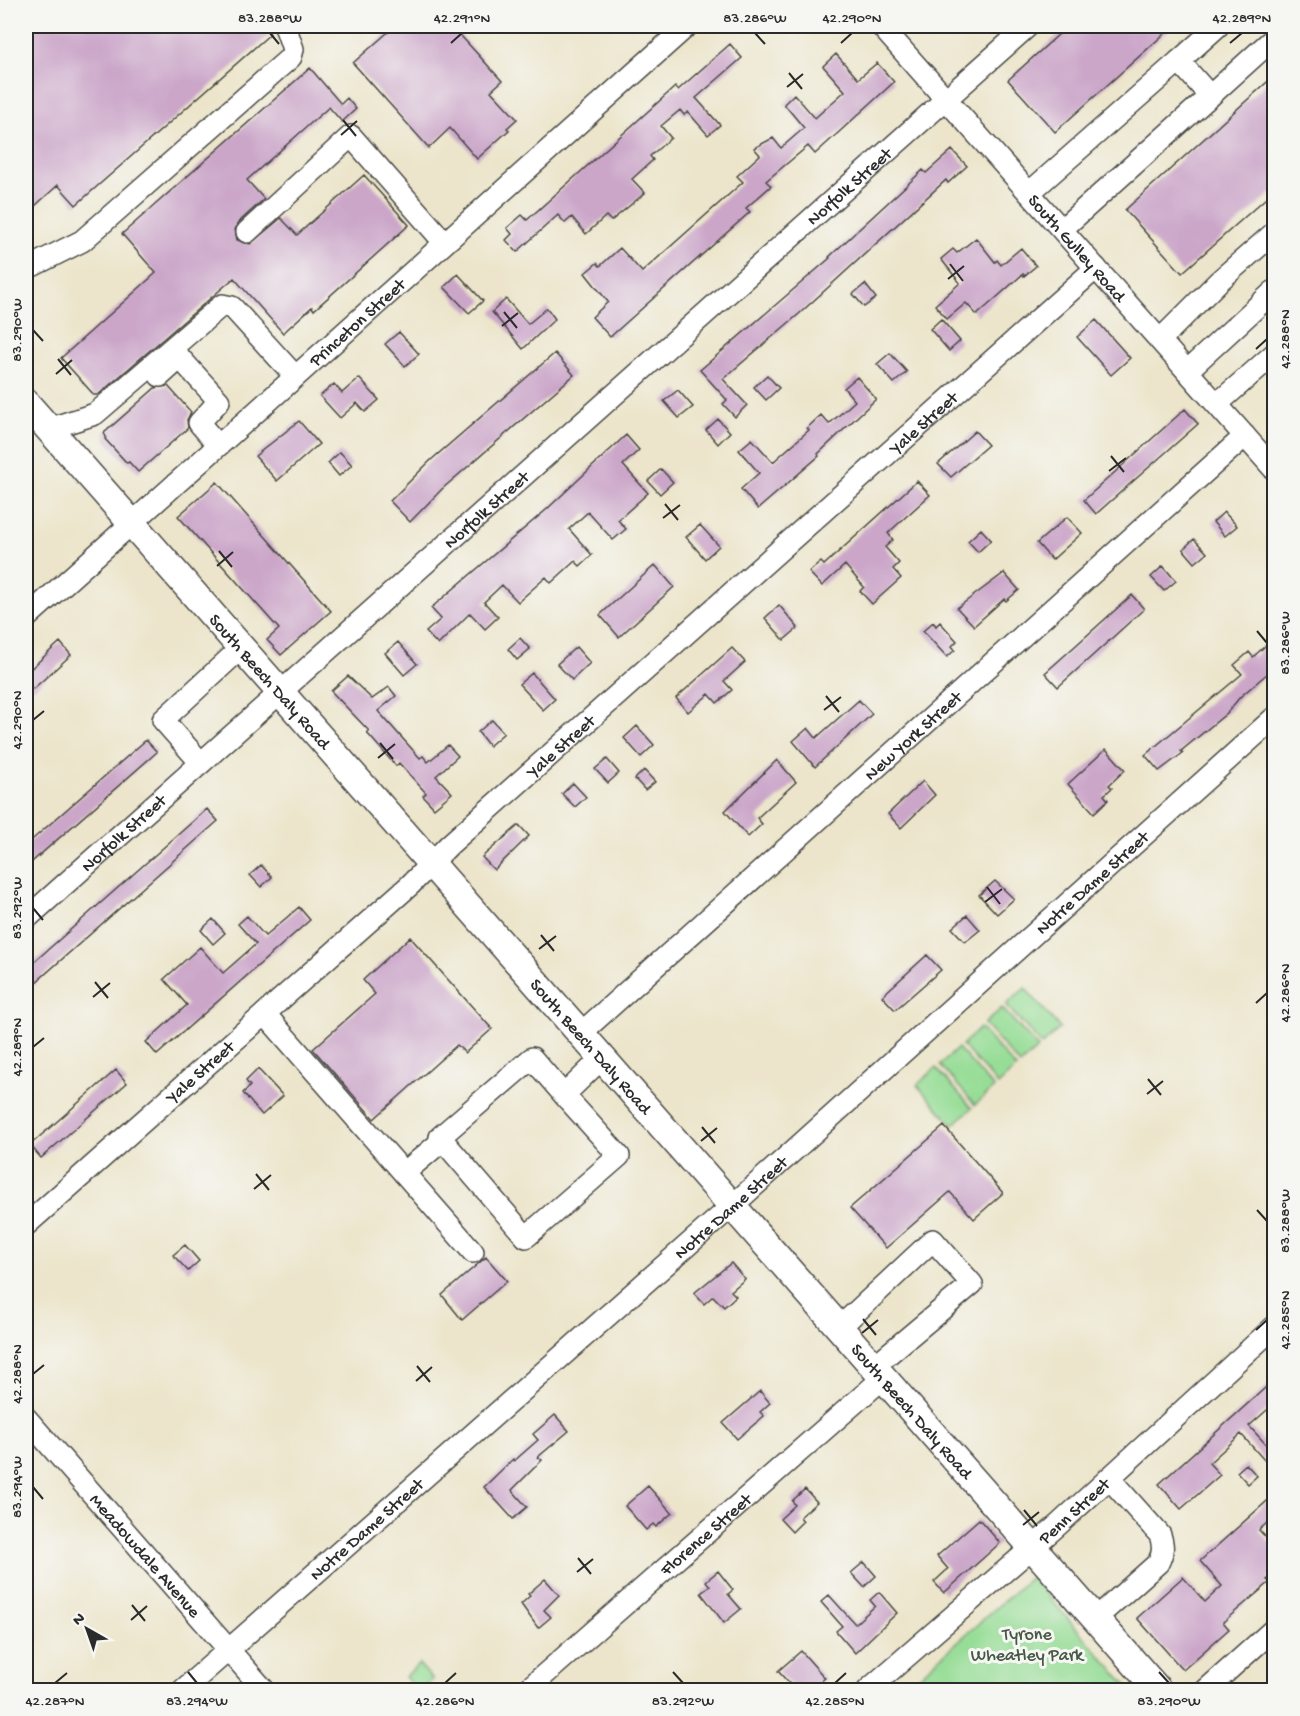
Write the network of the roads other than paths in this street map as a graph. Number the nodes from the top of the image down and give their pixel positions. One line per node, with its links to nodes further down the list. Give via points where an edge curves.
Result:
1 (285, 26): 16 (street, via 293,49 291,57 82,241)
2 (687, 26): 14 (street, Princeton Street)
3 (881, 26): 9 (street, South Gulley Road)
4 (1028, 26): 9 (street, Norfolk Street)
5 (1218, 26): 7 (street)
6 (1275, 38): 8 (street)
7 (1179, 61): 8 (street); 10 (street)
8 (1210, 96): 11 (street)
9 (946, 99): 10 (street, South Gulley Road); 31 (street, Norfolk Street)
10 (1029, 193): 11 (street, South Gulley Road)
11 (1062, 229): 15 (street, South Gulley Road)
12 (247, 232): 14 (street, via 351,136)
13 (1275, 233): 18 (street, via 1219,281)
14 (444, 242): 21 (street, Princeton Street)
15 (1096, 268): 18 (street, South Gulley Road); 34 (street, Yale Street)
16 (26, 269)
17 (1275, 291): 20 (street)
18 (1160, 340): 20 (street, South Gulley Road)
19 (1275, 354): 22 (street)
20 (1187, 371): 22 (street, South Gulley Road)
21 (295, 376): 23 (street, via 232,307 222,305 95,414); 26 (street, Princeton Street)
22 (1217, 404): 25 (street, South Gulley Road)
23 (33, 416): 28 (main road, South Beech Daly Road)
24 (102, 427): 26 (street, via 180,358 219,401 199,423)
25 (1245, 436): 27 (street, South Gulley Road); 37 (street, New York Street)
26 (218, 445): 28 (street, Princeton Street)
27 (1275, 469)
28 (131, 524): 29 (street, Princeton Street); 30 (main road, South Beech Daly Road)
29 (26, 618)
30 (240, 649): 31 (main road, South Beech Daly Road); 33 (street, via 163,720)
31 (279, 694): 33 (street, Norfolk Street); 34 (main road, South Beech Daly Road)
32 (1275, 718): 42 (street, Notre Dame Street)
33 (201, 764): 35 (street, Norfolk Street)
34 (430, 865): 36 (street, Yale Street); 37 (main road, South Beech Daly Road)
35 (26, 919)
36 (265, 1014): 41 (street); 43 (street, Yale Street)
37 (580, 1034): 38 (main road, South Beech Daly Road)
38 (601, 1059): 39 (street); 42 (main road, South Beech Daly Road)
39 (564, 1095): 40 (street, via 532,1058 440,1137); 40 (street, via 619,1156 526,1237)
40 (443, 1140): 41 (street)
41 (404, 1173): 44 (street)
42 (732, 1206): 46 (main road, South Beech Daly Road); 53 (street, Notre Dame Street)
43 (26, 1224)
44 (473, 1252)
45 (1275, 1327): 49 (street, Penn Street)
46 (839, 1328): 47 (main road, South Beech Daly Road); 47 (street, Florence Street, via 933,1240 972,1284)
47 (878, 1372): 50 (main road, South Beech Daly Road); 56 (street, Florence Street)
48 (26, 1418): 53 (street, Meadowdale Avenue)
49 (1109, 1478): 50 (street, Penn Street); 51 (street, via 1164,1544 1158,1563)
50 (1032, 1547): 51 (main road, South Beech Daly Road); 57 (street, Penn Street)
51 (1095, 1619): 58 (main road, South Beech Daly Road)
52 (1275, 1629): 59 (street)
53 (229, 1650): 54 (street, Notre Dame Street); 55 (street, Meadowdale Avenue)
54 (183, 1690)
55 (264, 1690)
56 (527, 1690)
57 (868, 1690)
58 (1158, 1690)
59 (1206, 1690)

